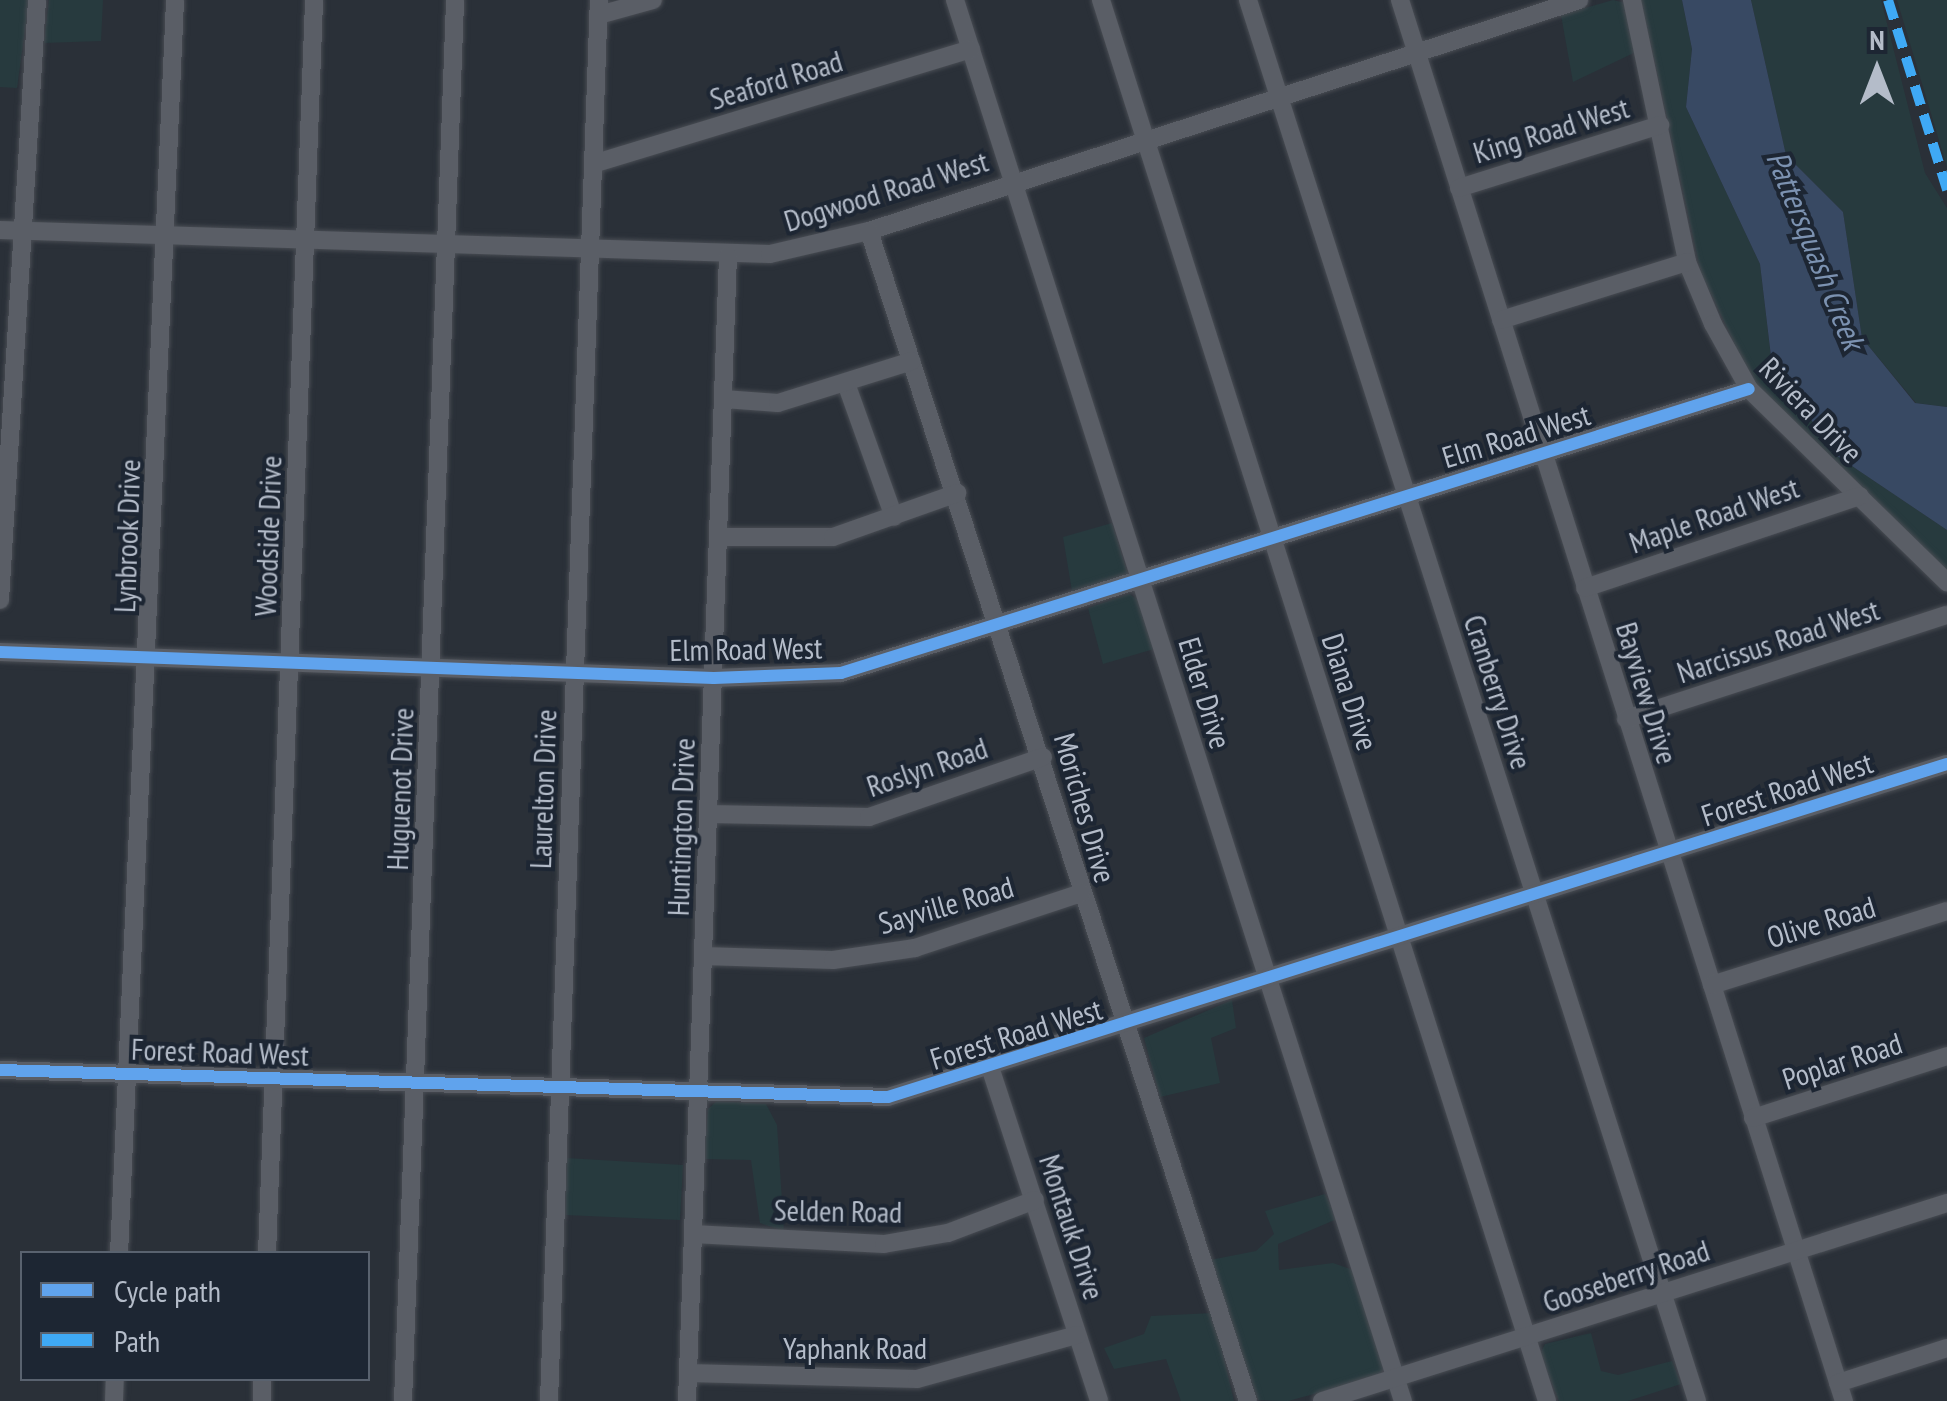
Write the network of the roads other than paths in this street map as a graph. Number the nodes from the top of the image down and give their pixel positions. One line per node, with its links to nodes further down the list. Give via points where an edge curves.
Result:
1 (37, 0): 22 (street)
2 (175, 0): 24 (street, Lynbrook Drive)
3 (314, 0): 25 (street, Woodside Drive)
4 (455, 0): 26 (street, Huguenot Drive)
5 (653, 0): 12 (street)
6 (956, 0): 13 (street, Elder Drive)
7 (1101, 0): 17 (street, Diana Drive)
8 (1248, 0): 15 (street, Cranberry Drive)
9 (1400, 0): 14 (street, Bayview Drive)
10 (1580, 0): 14 (street, Dogwood Road West)
11 (1632, 0): 16 (street, Riviera Drive)
12 (599, 8): 18 (street, Laurelton Drive)
13 (971, 50): 18 (street, Seaford Road); 19 (street, Elder Drive)
14 (1416, 51): 15 (street, Dogwood Road West); 20 (street, Bayview Drive)
15 (1279, 98): 17 (street, Dogwood Road West); 37 (street, Cranberry Drive)
16 (1660, 125): 20 (street, King Road West); 29 (street, Riviera Drive)
17 (1145, 140): 19 (street, Dogwood Road West); 41 (street, Diana Drive)
18 (596, 163): 27 (street, Laurelton Drive)
19 (1012, 182): 23 (street, Dogwood Road West); 42 (street, Elder Drive)
20 (1459, 188): 30 (street, Bayview Drive)
21 (0, 230): 22 (street, Dogwood Road West)
22 (26, 231): 24 (street, Dogwood Road West); 45 (street)
23 (869, 231): 28 (street, Dogwood Road West); 31 (street, Moriches Drive)
24 (166, 236): 25 (street, Dogwood Road West); 49 (street, Lynbrook Drive)
25 (304, 241): 26 (street, Dogwood Road West); 50 (street, Woodside Drive)
26 (449, 245): 27 (street, Dogwood Road West); 51 (street, Huguenot Drive)
27 (590, 250): 28 (street, Dogwood Road West); 52 (street, Laurelton Drive)
28 (728, 256): 34 (street, Huntington Drive)
29 (1687, 262): 30 (street); 33 (street, Riviera Drive)
30 (1501, 320): 35 (street, Bayview Drive)
31 (912, 362): 32 (street); 36 (street, Moriches Drive)
32 (847, 386): 34 (street, via 778,403); 39 (street)
33 (1749, 389): 35 (street, Elm Road West); 38 (street, Riviera Drive)
34 (724, 399): 40 (street, Huntington Drive)
35 (1544, 454): 37 (street, Elm Road West); 44 (street, Bayview Drive)
36 (957, 492): 39 (street); 47 (street, Moriches Drive)
37 (1407, 495): 41 (street, Elm Road West); 60 (street, Cranberry Drive)
38 (1860, 496): 43 (street, Riviera Drive); 44 (street, Maple Road West)
39 (894, 517): 40 (street, via 809,541)
40 (719, 537): 53 (street, Huntington Drive)
41 (1274, 538): 42 (street, Elm Road West); 62 (street, Diana Drive)
42 (1142, 582): 47 (street, Elm Road West); 64 (street, Elder Drive)
43 (1947, 582)
44 (1586, 588): 54 (street, Bayview Drive)
45 (0, 600)
46 (1947, 615): 54 (street, Narcissus Road West)
47 (1000, 629): 53 (street, Elm Road West, via 841,673); 55 (street, Moriches Drive)
48 (0, 652): 49 (street, Elm Road West)
49 (150, 656): 50 (street, Elm Road West); 70 (street, Lynbrook Drive)
50 (292, 664): 51 (street, Elm Road West); 71 (street, Woodside Drive)
51 (433, 668): 52 (street, Elm Road West); 72 (street, Huguenot Drive)
52 (575, 672): 53 (street, Elm Road West); 73 (street, Laurelton Drive)
53 (714, 678): 57 (street, Huntington Drive)
54 (1626, 719): 58 (street, Bayview Drive)
55 (1042, 757): 57 (street, Roslyn Road, via 870,818); 59 (street, Moriches Drive)
56 (1947, 764): 58 (street, Forest Road West)
57 (708, 814): 63 (street, Huntington Drive)
58 (1669, 852): 60 (street, Forest Road West); 65 (street, Bayview Drive)
59 (1081, 893): 63 (street, Sayville Road, via 900,951 832,960); 66 (street, Moriches Drive)
60 (1534, 897): 62 (street, Forest Road West); 82 (street, Cranberry Drive)
61 (1947, 911): 65 (street, Olive Road)
62 (1401, 938): 64 (street, Forest Road West); 84 (street, Diana Drive)
63 (703, 956): 74 (street, Huntington Drive)
64 (1270, 983): 66 (street, Forest Road West); 87 (street, Elder Drive)
65 (1712, 985): 75 (street, Bayview Drive)
66 (1124, 1027): 69 (street, Forest Road West); 93 (street, Moriches Drive)
67 (1947, 1056): 75 (street, Poplar Road)
68 (0, 1070): 70 (street, Forest Road West)
69 (991, 1070): 74 (street, Forest Road West, via 888,1098); 76 (street, Montauk Drive)
70 (126, 1074): 71 (street, Forest Road West); 80 (street, Lynbrook Drive)
71 (274, 1078): 72 (street, Forest Road West); 81 (street, Woodside Drive)
72 (416, 1084): 73 (street, Forest Road West); 89 (street, Huguenot Drive)
73 (560, 1090): 74 (street, Forest Road West); 90 (street, Laurelton Drive)
74 (697, 1095): 78 (street, Huntington Drive)
75 (1752, 1118): 79 (street, Bayview Drive)
76 (1035, 1200): 78 (street, Selden Road, via 948,1233 884,1244); 83 (street, Montauk Drive)
77 (1947, 1203): 79 (street, Gooseberry Road)
78 (693, 1234): 86 (street, Huntington Drive)
79 (1796, 1250): 82 (street, Gooseberry Road); 88 (street, Bayview Drive)
80 (120, 1251)
81 (267, 1251)
82 (1662, 1293): 84 (street, Gooseberry Road); 97 (street, Cranberry Drive)
83 (1078, 1335): 86 (street, Yaphank Road, via 916,1379); 92 (street, Montauk Drive)
84 (1526, 1336): 87 (street, Gooseberry Road); 96 (street, Diana Drive)
85 (1947, 1348): 88 (street)
86 (688, 1372): 91 (street, Huntington Drive)
87 (1396, 1378): 94 (street, Gooseberry Road); 95 (street, Elder Drive)
88 (1841, 1392)
89 (403, 1401)
90 (550, 1401)
91 (687, 1401)
92 (1099, 1401)
93 (1248, 1401)
94 (1322, 1401)
95 (1404, 1401)
96 (1547, 1401)
97 (1697, 1401)

